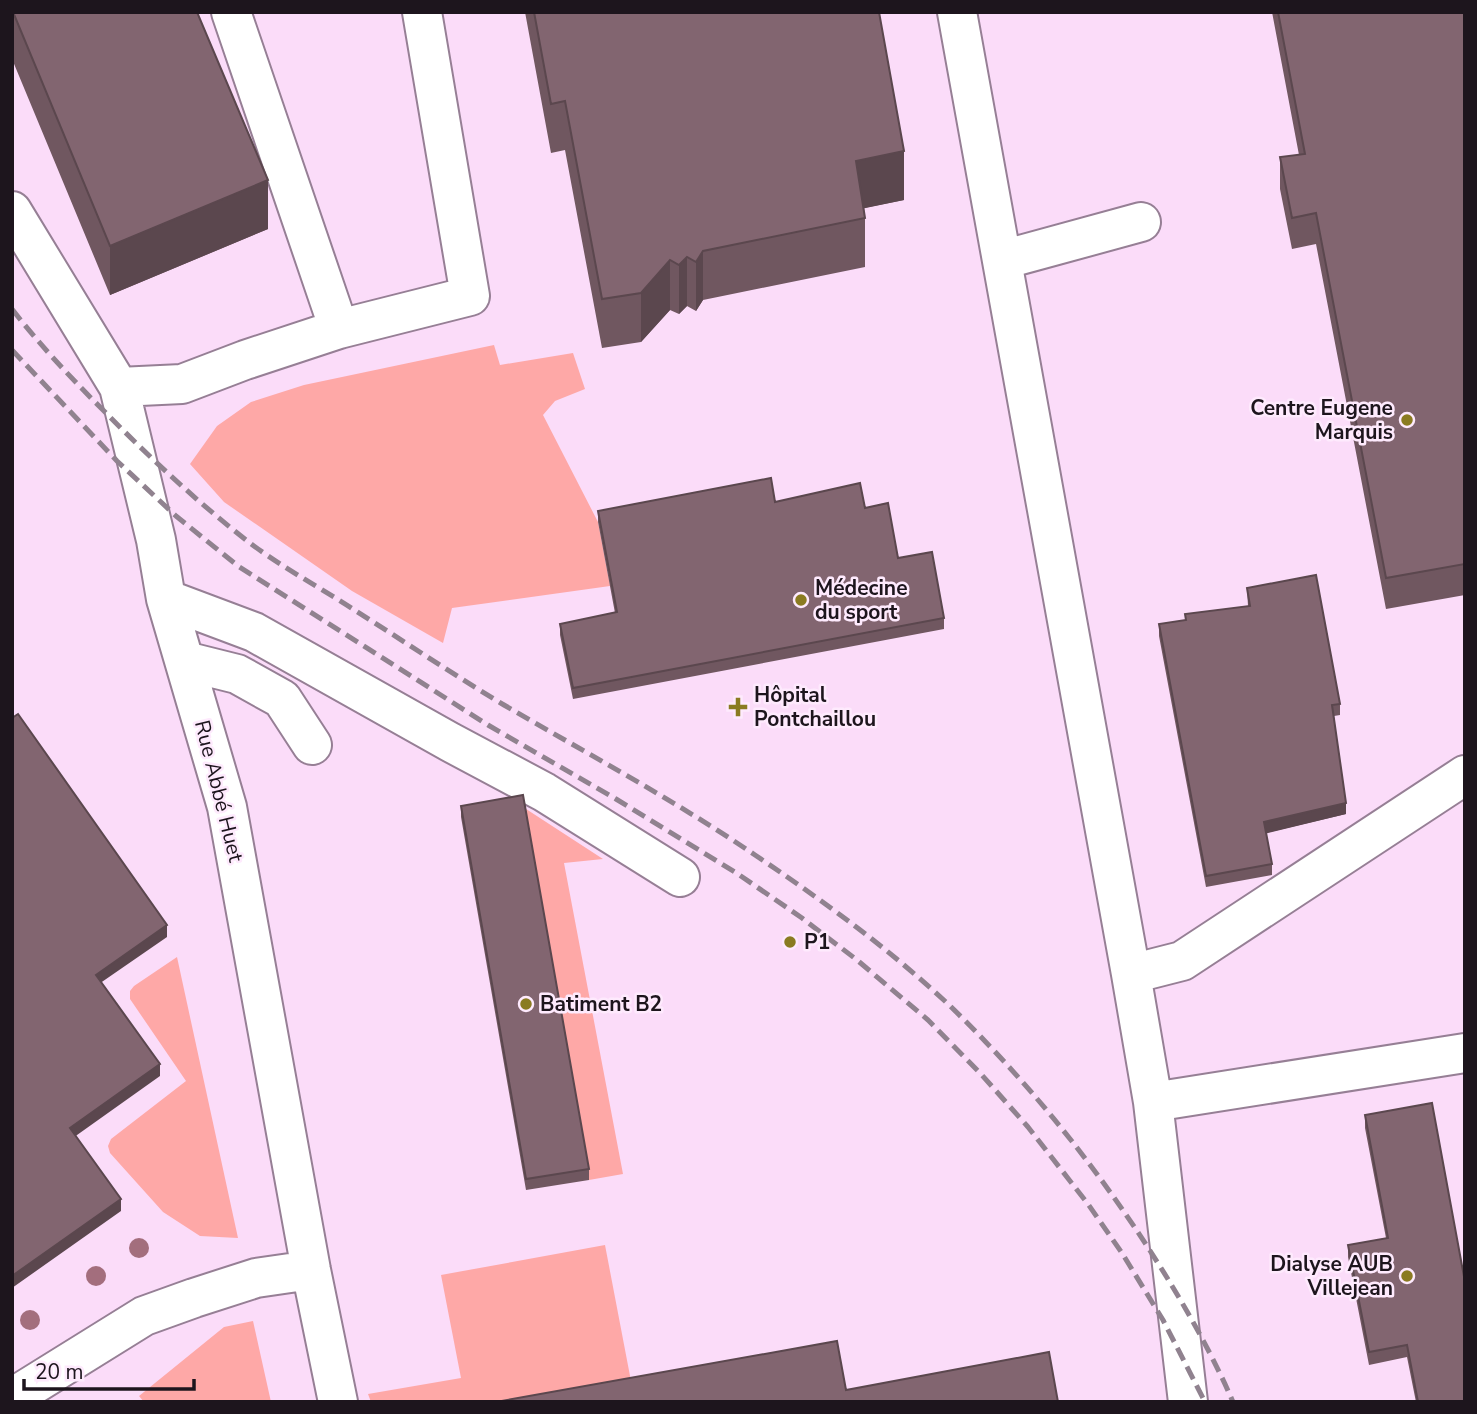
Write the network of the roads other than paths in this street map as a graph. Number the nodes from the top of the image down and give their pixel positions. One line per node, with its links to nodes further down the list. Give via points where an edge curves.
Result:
1 (231, 12): 7 (street)
2 (422, 12): 7 (street, via 470,296)
3 (957, 12): 6 (street)
4 (12, 211): 8 (street, Rue Abbé Huet)
5 (1141, 222): 6 (street)
6 (1002, 260): 14 (street)
7 (339, 329): 8 (street, via 182,384)
8 (119, 387): 9 (street, Rue Abbé Huet)
9 (166, 599): 10 (street, Rue Abbé Huet); 13 (street, via 254,632 544,792)
10 (185, 661): 11 (street, via 237,674 282,699); 17 (street, Rue Abbé Huet, via 227,807)
11 (312, 745)
12 (1465, 775): 14 (street, via 1182,961)
13 (680, 877)
14 (1132, 974): 16 (street)
15 (1465, 1053): 16 (street)
16 (1153, 1102): 20 (street)
17 (311, 1270): 18 (street, via 256,1278 144,1316); 19 (street, Rue Abbé Huet)
18 (12, 1398)
19 (338, 1402)
20 (1188, 1402)

